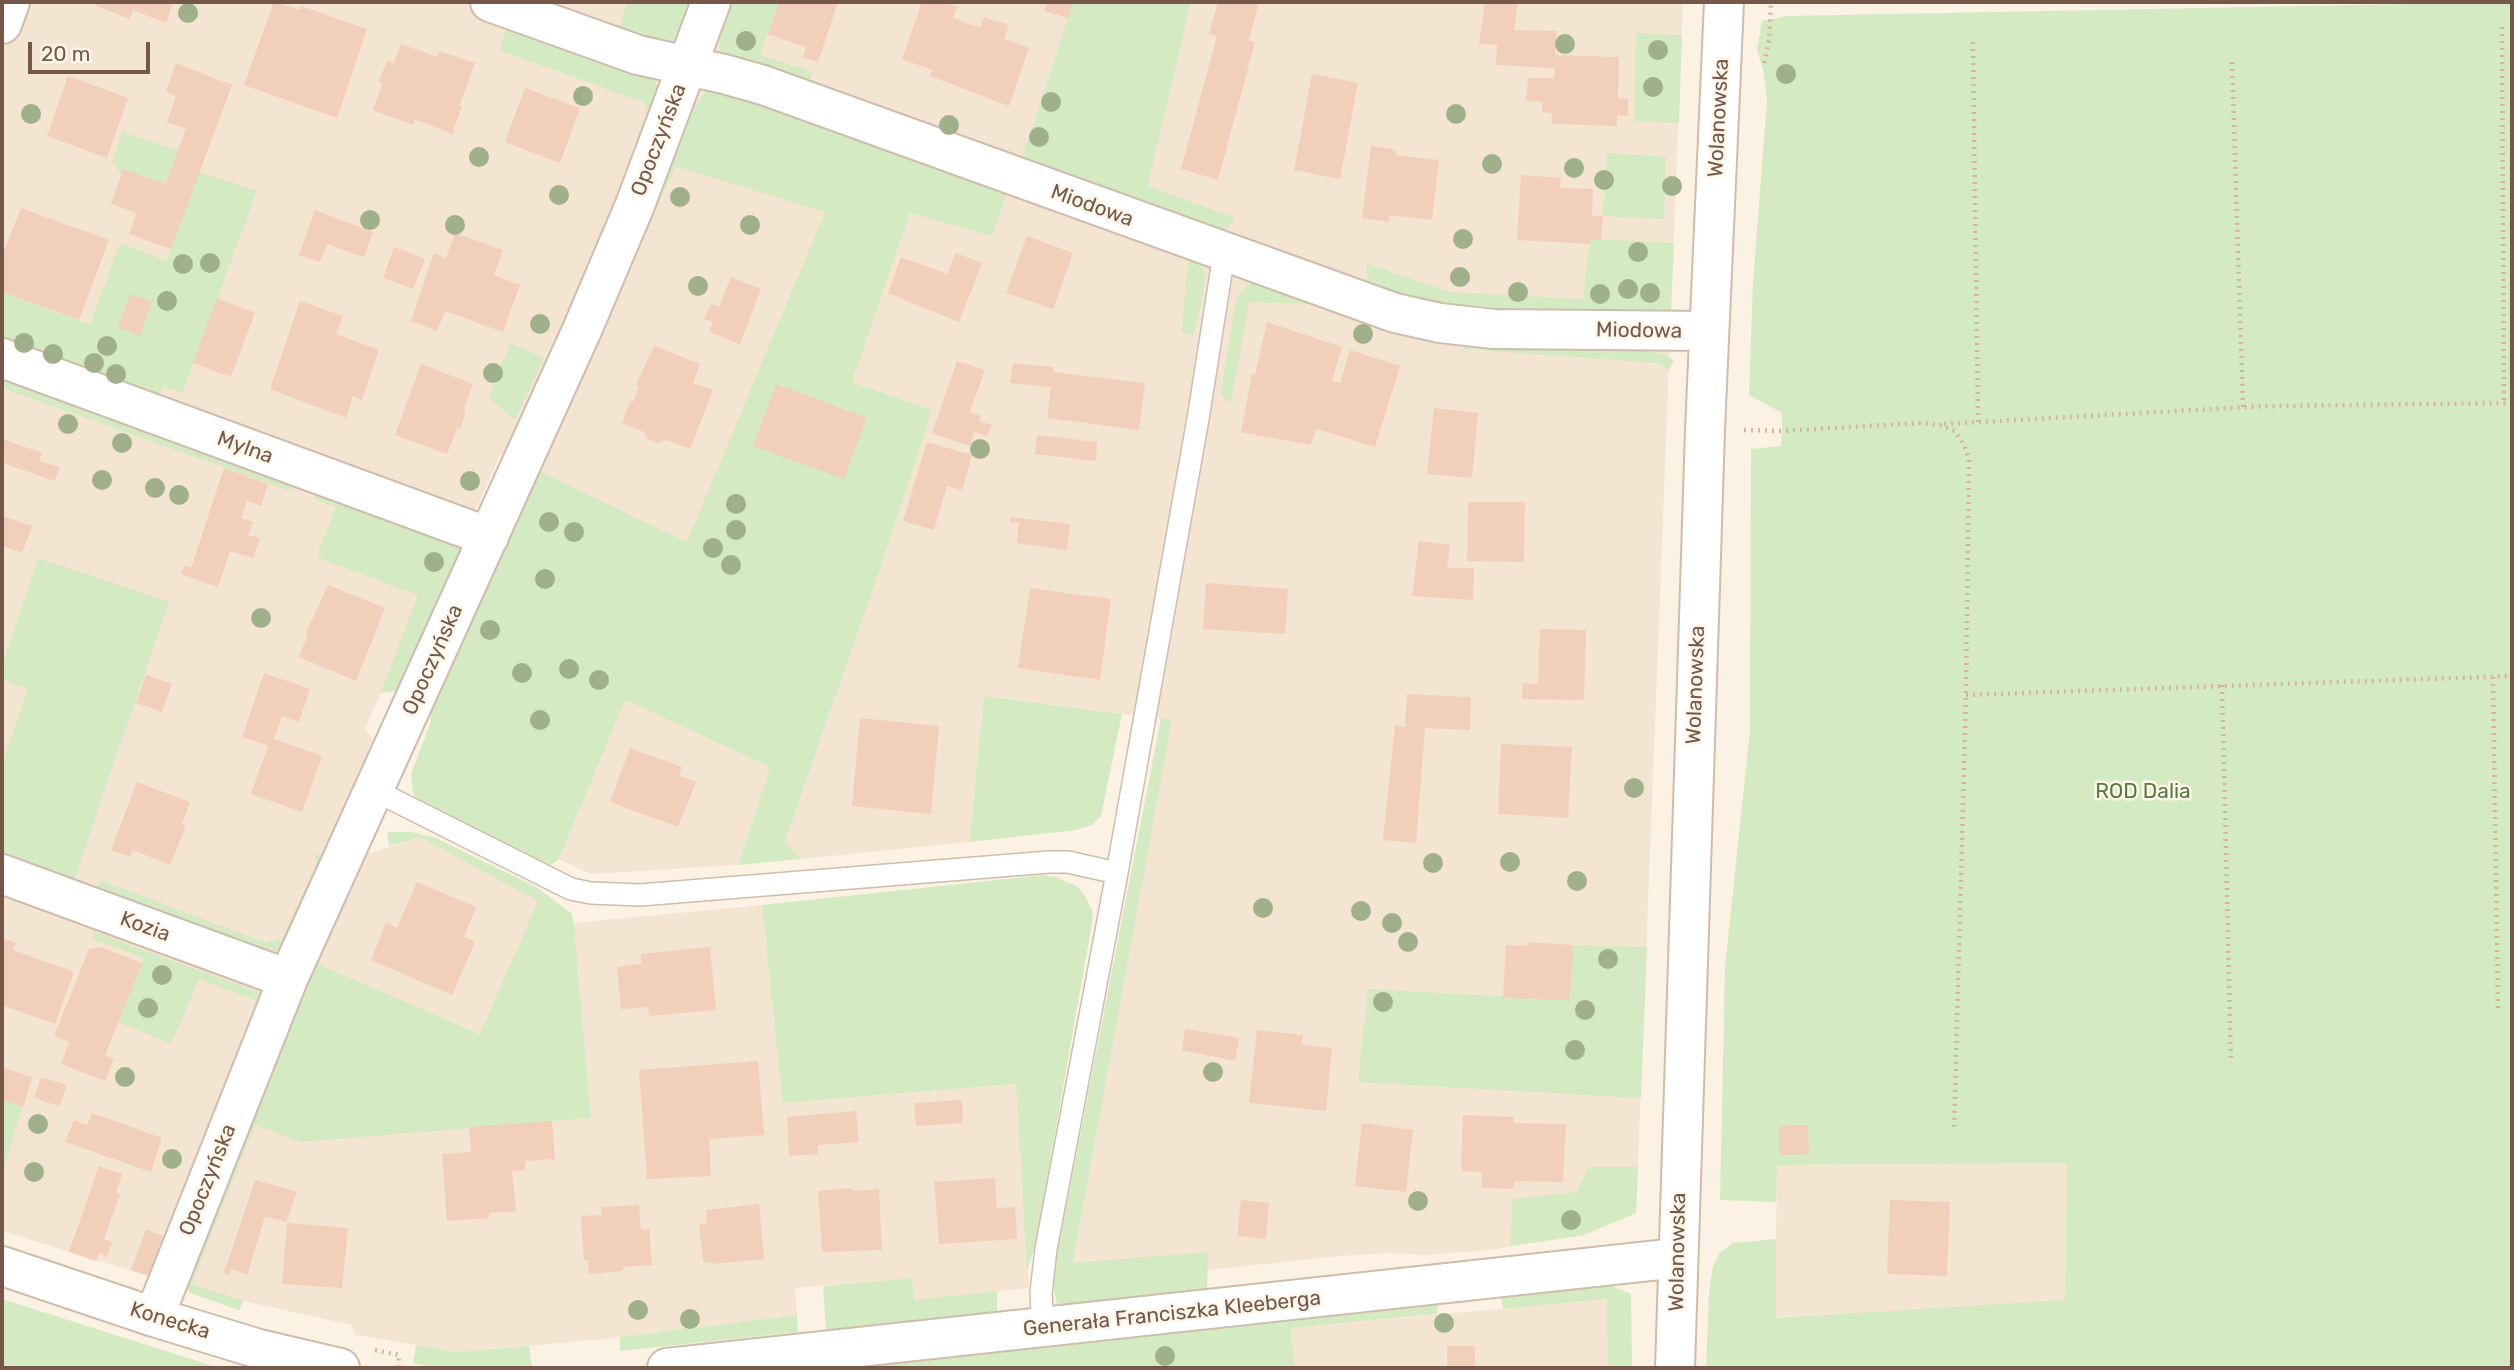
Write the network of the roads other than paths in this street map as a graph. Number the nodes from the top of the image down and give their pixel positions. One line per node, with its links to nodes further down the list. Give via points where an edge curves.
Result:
1 (10, 2): 5 (street)
2 (490, 2): 6 (street, Miodowa, via 638,55)
3 (711, 2): 6 (street, Opoczyńska)
4 (1724, 2): 8 (street, Wolanowska)
5 (2, 24)
6 (688, 66): 7 (street, Miodowa, via 763,86); 10 (street, Opoczyńska, via 635,205)
7 (1224, 254): 8 (street, Miodowa, via 1395,313 1440,323 1494,329); 12 (lane)
8 (1709, 331): 15 (street, Wolanowska)
9 (2, 358): 10 (street, Mylna)
10 (489, 537): 11 (street, Opoczyńska)
11 (374, 790): 12 (lane, via 549,878 591,893 640,895 1039,862 1068,862); 14 (street, Opoczyńska)
12 (1117, 873): 18 (lane, via 1046,1249)
13 (2, 874): 14 (street, Kozia)
14 (288, 979): 17 (street, Opoczyńska)
15 (1677, 1258): 18 (street, Generała Franciszka Kleeberga); 22 (street, Wolanowska)
16 (2, 1266): 17 (street, Konecka)
17 (154, 1317): 20 (street, Konecka)
18 (1043, 1328): 19 (street, Generała Franciszka Kleeberga)
19 (759, 1363): 21 (street, Generała Franciszka Kleeberga)
20 (340, 1368)
21 (667, 1368)
22 (1675, 1368)

